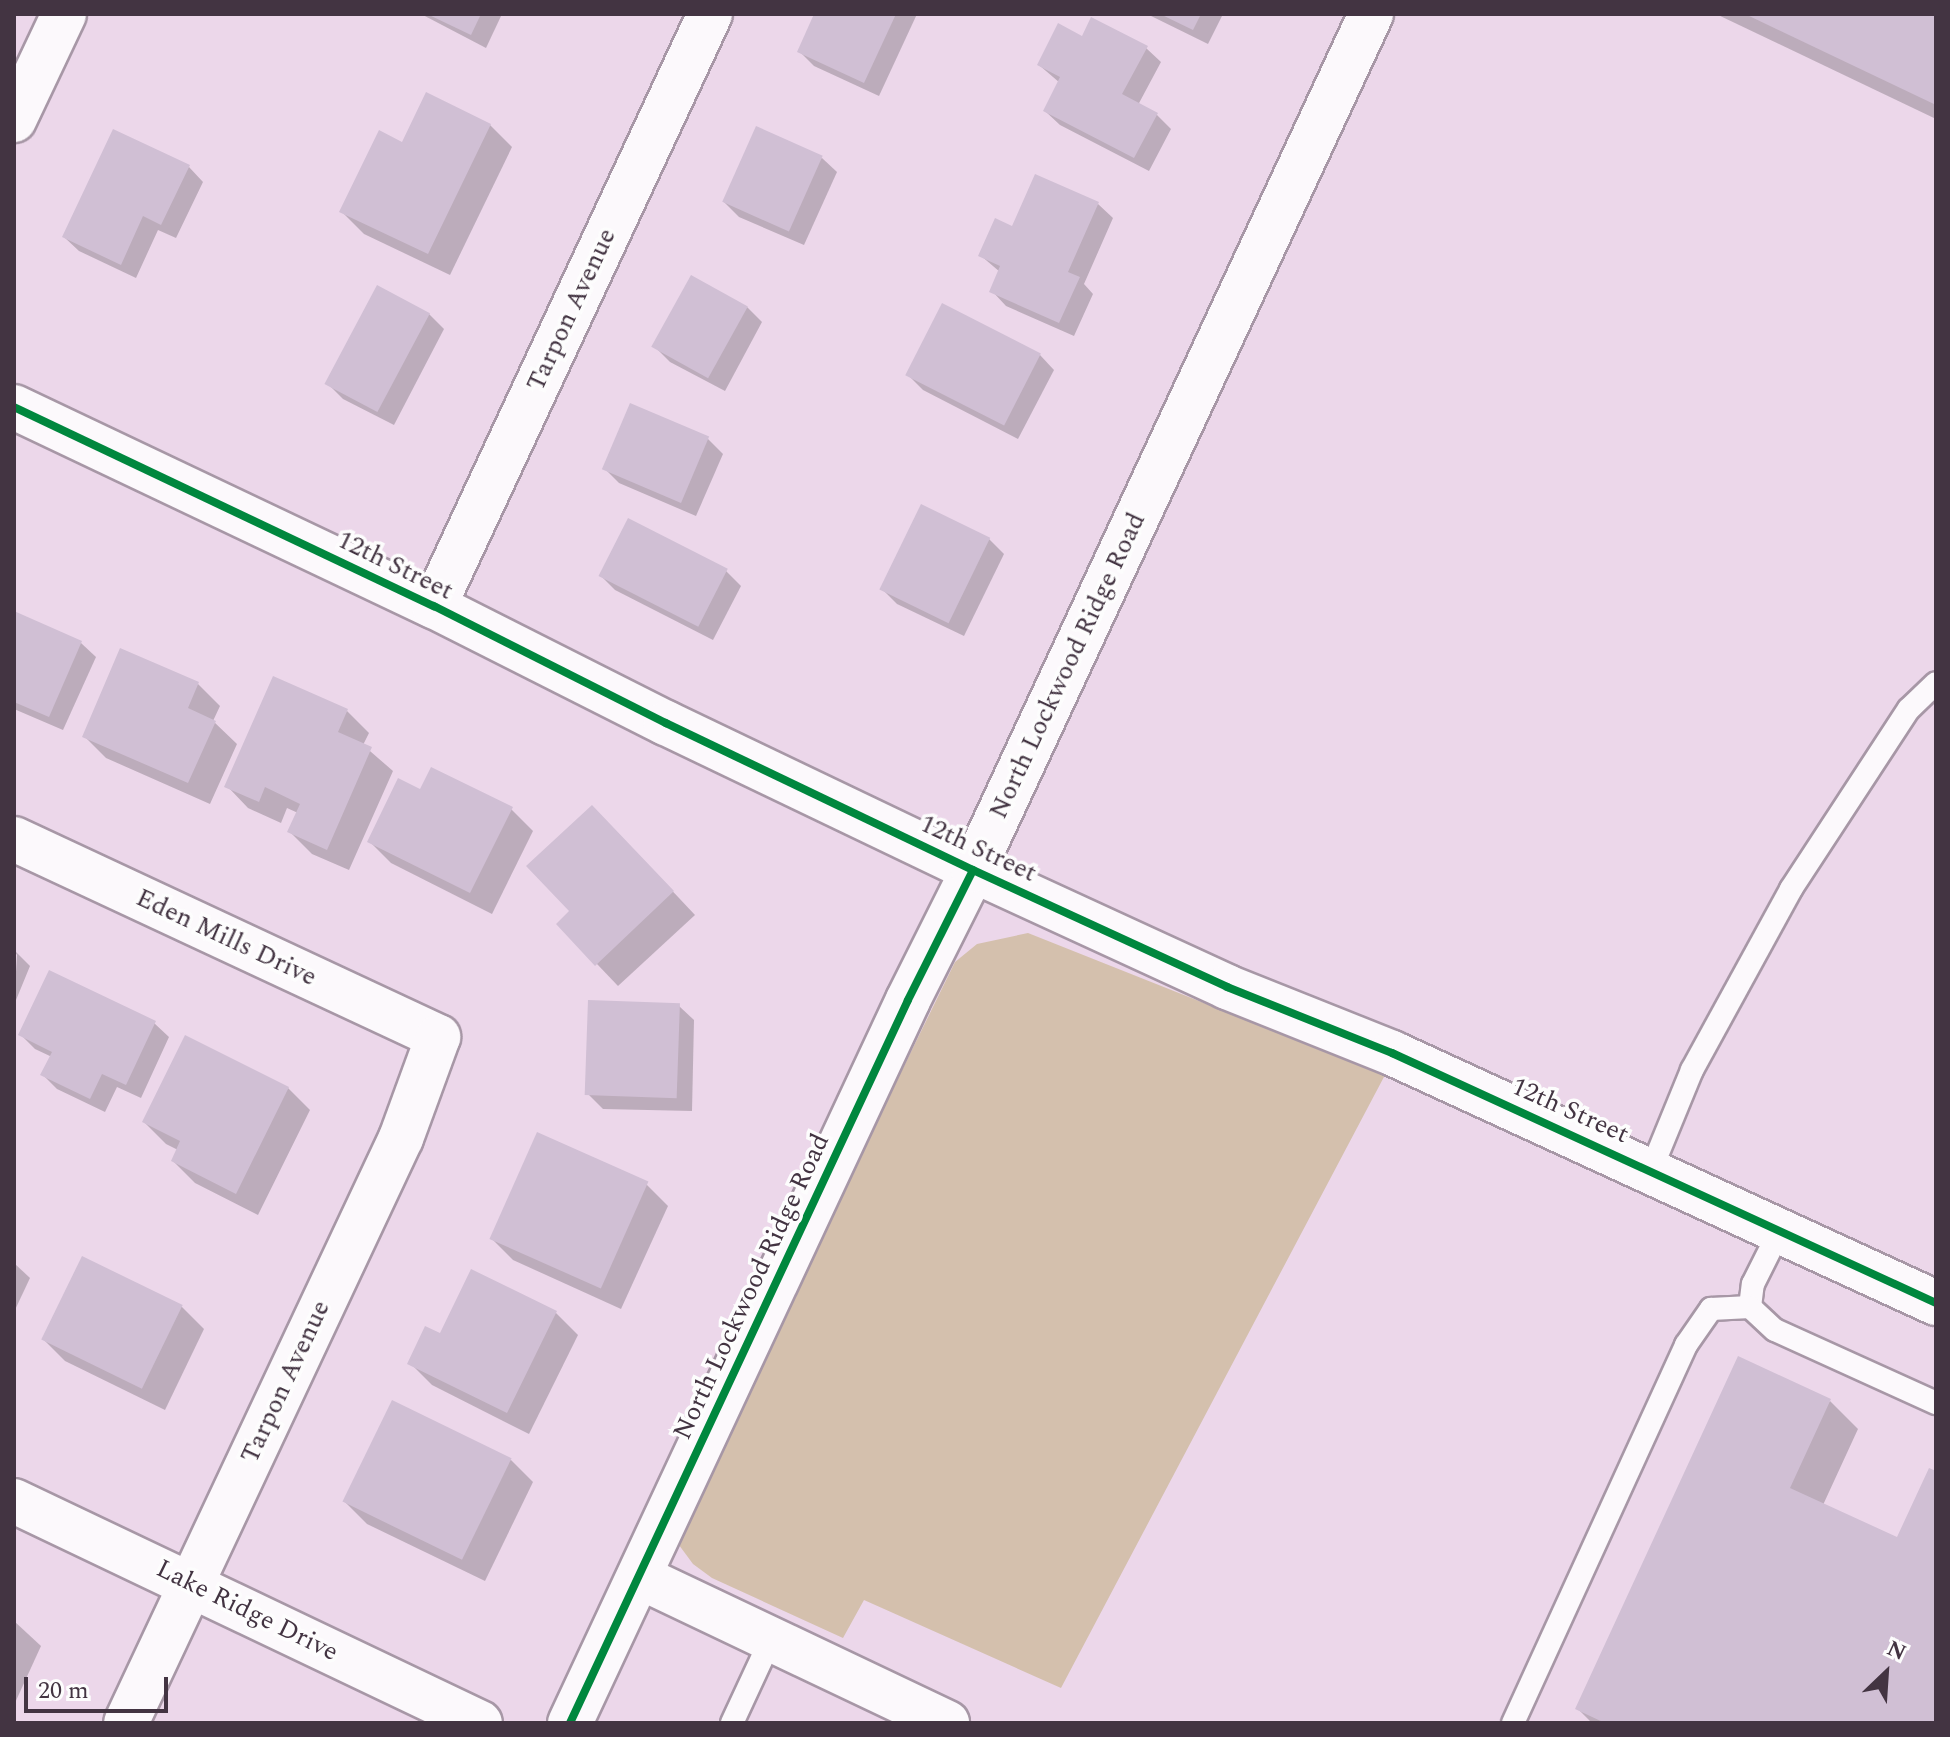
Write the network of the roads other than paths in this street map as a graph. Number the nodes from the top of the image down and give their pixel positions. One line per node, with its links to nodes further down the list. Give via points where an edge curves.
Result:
1 (64, 14): 4 (street)
2 (710, 14): 6 (street, Tarpon Avenue)
3 (1371, 14): 9 (street, North Lockwood Ridge Road)
4 (14, 120)
5 (14, 407): 6 (street, 12th Street)
6 (434, 606): 9 (street, 12th Street)
7 (1936, 683): 11 (lane, 12th Street, via 1909,709 1784,902 1692,1070)
8 (14, 839): 10 (street, Eden Mills Drive)
9 (973, 870): 11 (street, 12th Street, via 1227,987 1392,1053); 17 (street, North Lockwood Ridge Road)
10 (438, 1037): 18 (street, Tarpon Avenue, via 401,1138)
11 (1651, 1170): 12 (street, 12th Street)
12 (1780, 1230): 13 (street, 12th Street); 14 (lane, via 1753,1284)
13 (1936, 1303)
14 (1750, 1307): 15 (lane, via 1775,1330); 20 (lane, via 1711,1309 1686,1345)
15 (1936, 1403)
16 (14, 1501): 18 (street, Lake Ridge Drive)
17 (640, 1577): 19 (street); 23 (street, North Lockwood Ridge Road)
18 (191, 1584): 21 (street, Tarpon Avenue); 22 (street, Lake Ridge Drive)
19 (770, 1641): 24 (lane); 25 (street)
20 (1517, 1722)
21 (126, 1723)
22 (480, 1723)
23 (570, 1723)
24 (732, 1723)
25 (947, 1723)

